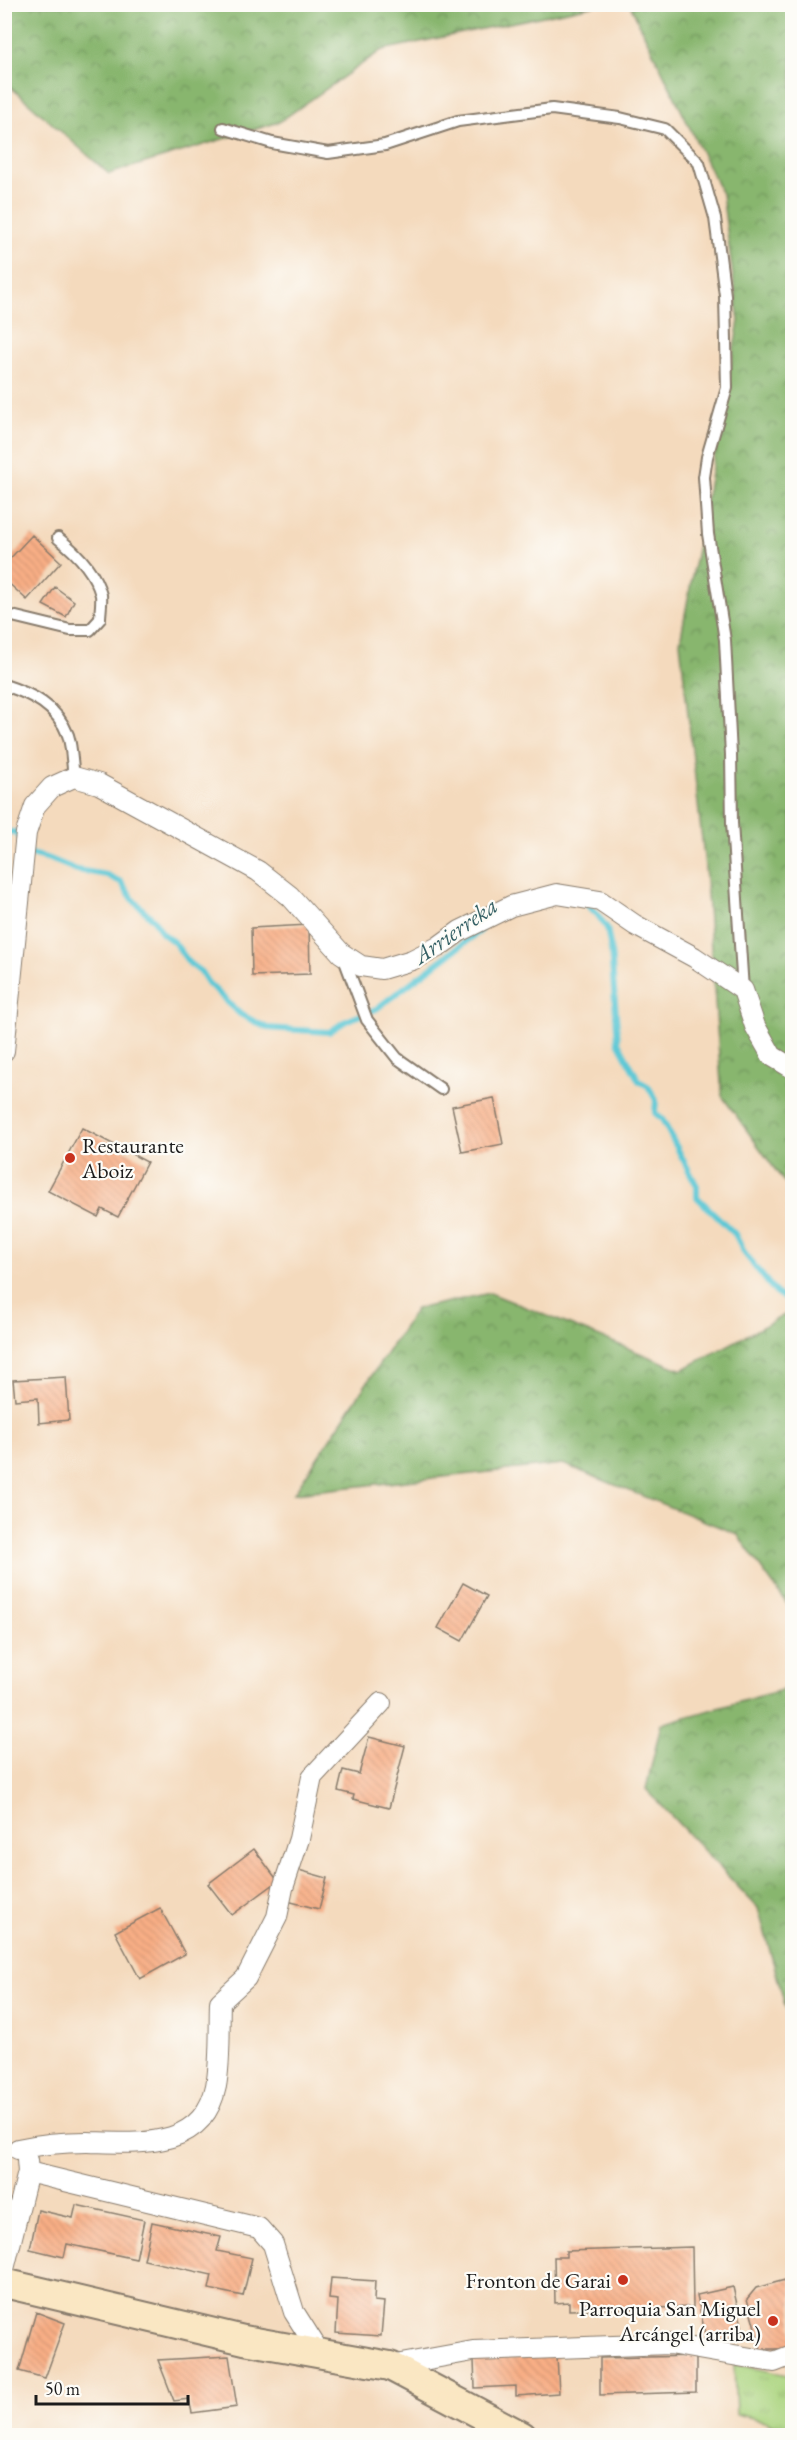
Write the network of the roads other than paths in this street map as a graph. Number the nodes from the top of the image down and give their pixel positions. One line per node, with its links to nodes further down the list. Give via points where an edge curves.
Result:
1 (223, 128): 7 (lane, via 272,143 328,153 386,145 458,121 552,109 665,129 699,164 715,218 725,295 727,388 705,477 708,534 725,640)
2 (58, 538): 3 (lane, via 74,550 91,573 101,596 100,619 90,630 70,630)
3 (4, 614)
4 (4, 686): 5 (lane, via 50,706 68,735)
5 (74, 777): 6 (street, via 99,784 258,872 290,896); 8 (street, via 52,787 35,806 26,832)
6 (341, 953): 7 (street, via 361,966 382,969 412,960 512,906 557,894 600,901); 10 (lane, via 367,1020 397,1058)
7 (743, 990): 9 (street, via 755,1026 772,1056)
8 (4, 1051)
9 (792, 1068)
10 (441, 1089)
11 (381, 1703): 12 (street, via 312,1777 277,1917 246,1978 220,2002 216,2085 207,2111 187,2130 166,2140 131,2145 45,2143)
12 (11, 2147): 13 (street, via 27,2160)
13 (28, 2172): 14 (street); 16 (street, via 259,2228 273,2244)
14 (4, 2269)
15 (4, 2283): 17 (street)
16 (294, 2312): 17 (street, via 291,2328); 18 (street)
17 (272, 2344): 18 (street)
18 (320, 2353): 20 (street)
19 (792, 2355): 20 (street, via 774,2362 669,2344 473,2352)
20 (390, 2366): 21 (street)
21 (522, 2436)

